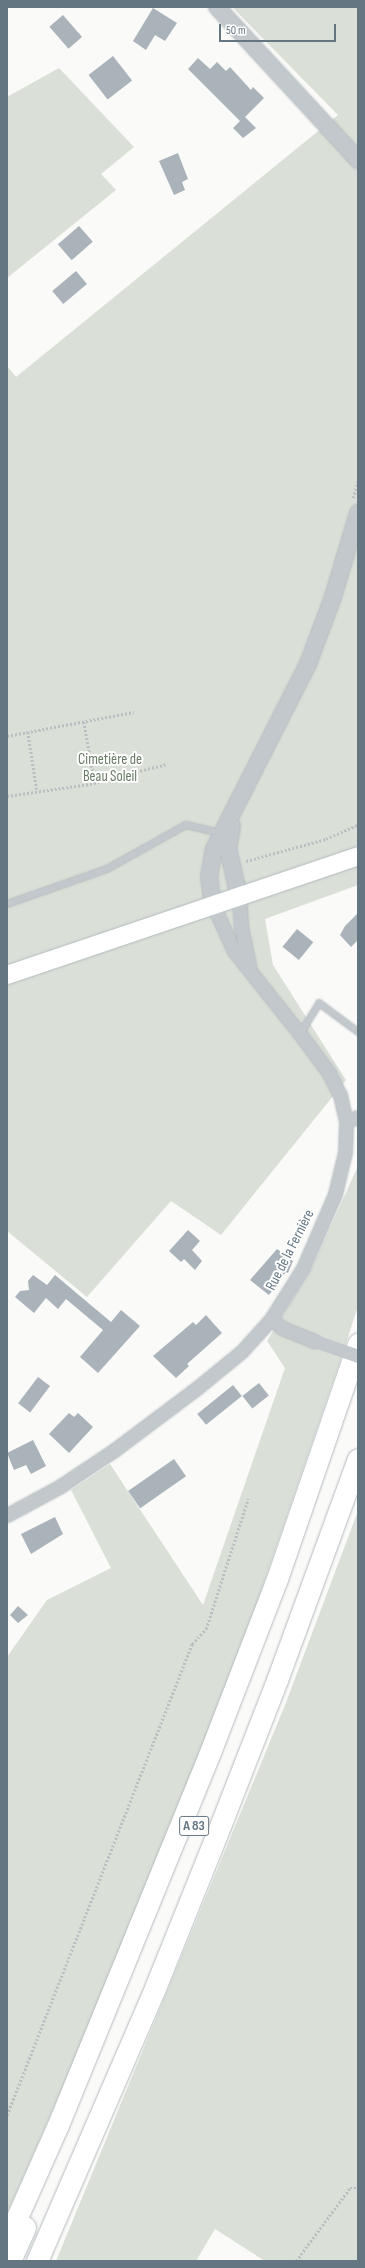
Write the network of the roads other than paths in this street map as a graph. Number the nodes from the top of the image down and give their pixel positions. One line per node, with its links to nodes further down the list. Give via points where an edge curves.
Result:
1 (217, 7): 2 (street)
2 (358, 160)
3 (358, 513): 4 (street, via 333,597 308,664 235,811)
4 (226, 835): 6 (street); 7 (lane, via 186,825 107,870); 8 (street, via 214,850 209,877)
5 (358, 856): 6 (main road)
6 (239, 897): 8 (main road); 9 (street, Rue de la Fernière, via 241,927)
7 (7, 904)
8 (213, 906): 9 (street, Rue de la Fernière, via 234,951); 10 (main road)
9 (249, 968): 12 (street, Rue de la Fernière)
10 (7, 975)
11 (358, 1032): 12 (lane, via 319,1003)
12 (300, 1034): 13 (street, Rue de la Fernière, via 329,1073)
13 (352, 1119): 14 (street, Rue de la Fernière, via 335,1194 303,1268)
14 (271, 1319): 16 (street, bridge, via 282,1328); 19 (street, Rue de la Fernière, via 242,1351 197,1388 59,1487)
15 (358, 1344): 20 (highway, via 277,1579 209,1755 58,2125)
16 (358, 1356)
17 (358, 1384): 21 (highway, A 83, via 268,1637 197,1819)
18 (358, 1459): 22 (highway, A 83, via 283,1666 220,1827 152,1995)
19 (7, 1515)
20 (7, 2240)
21 (10, 2261)
22 (37, 2261)

